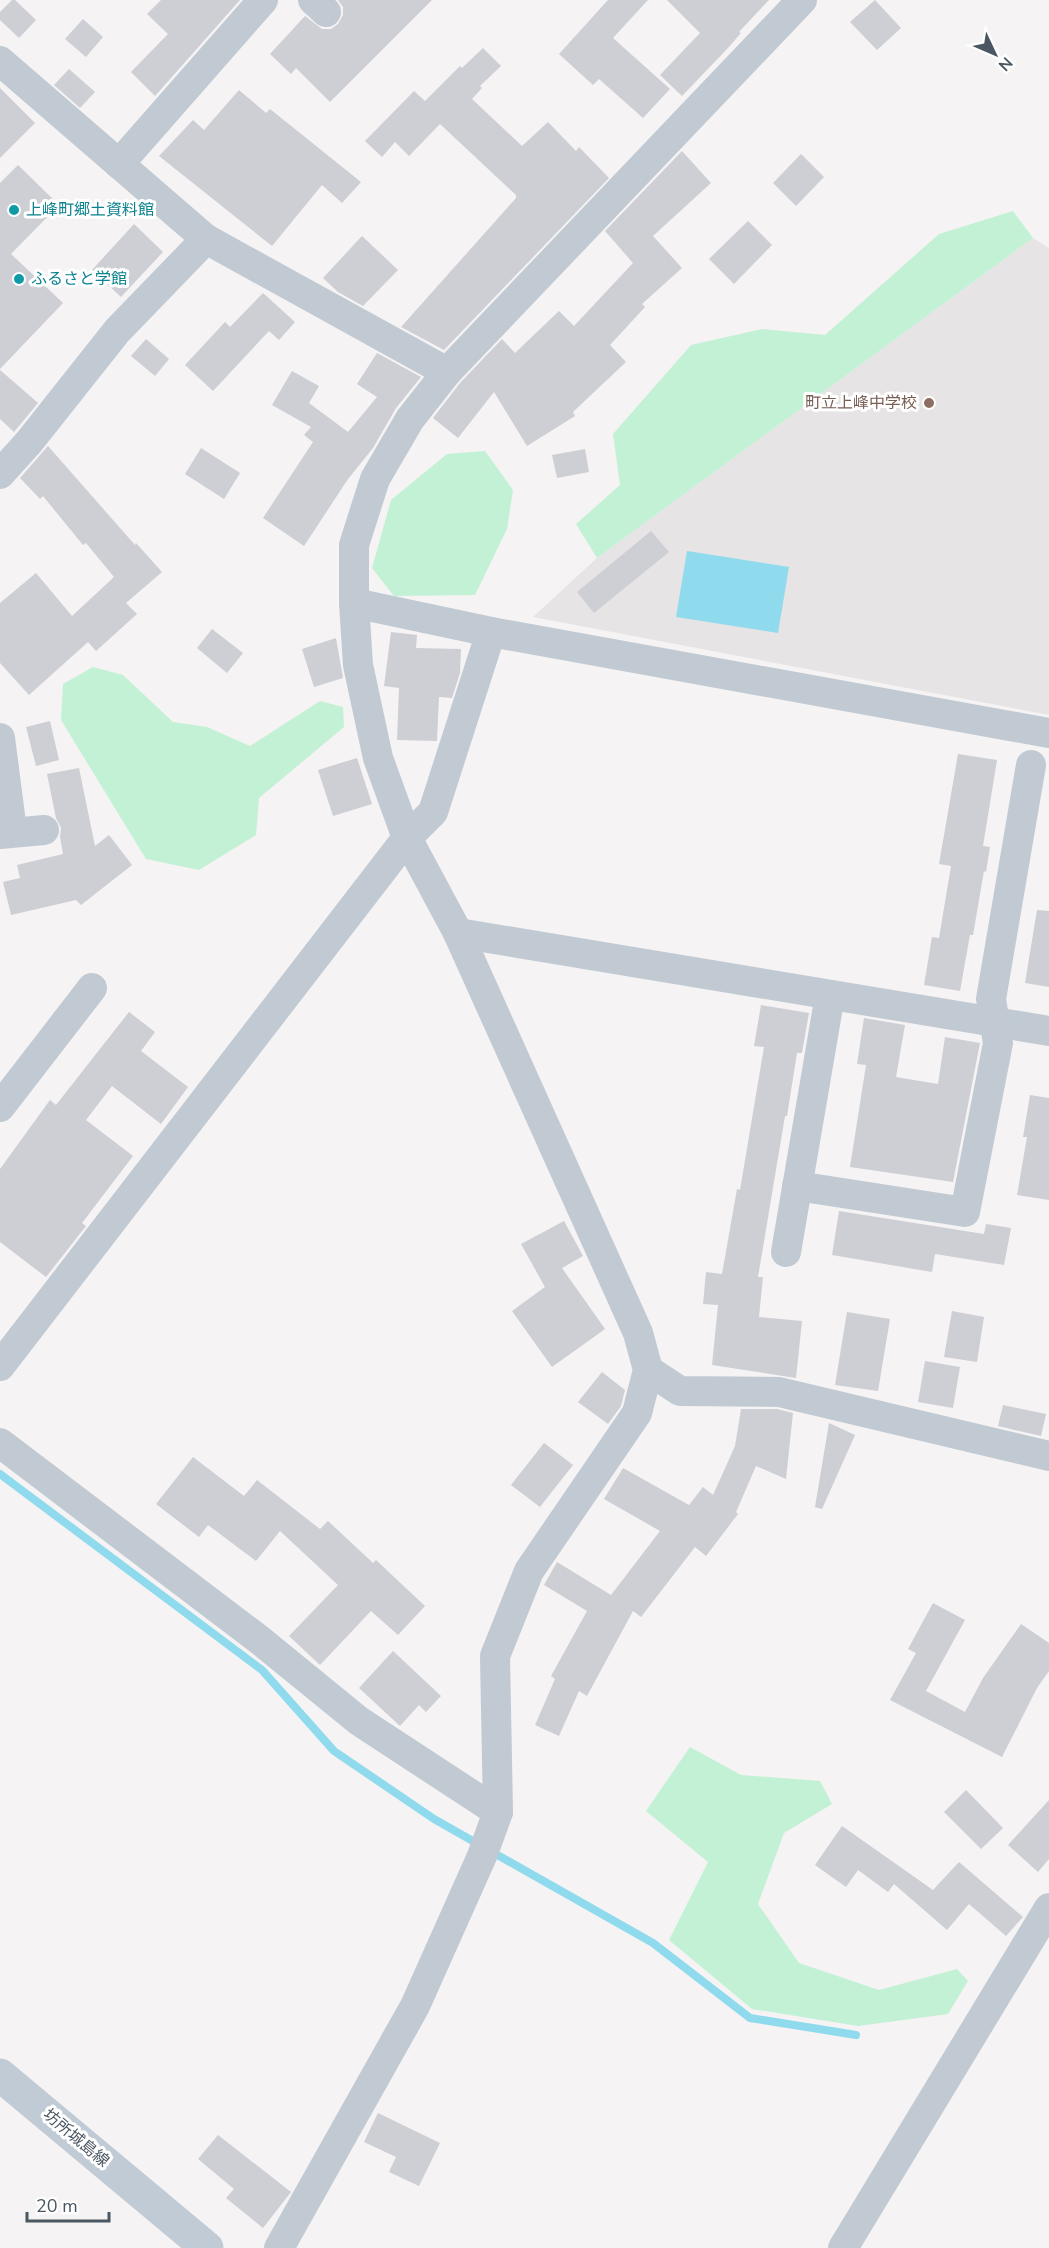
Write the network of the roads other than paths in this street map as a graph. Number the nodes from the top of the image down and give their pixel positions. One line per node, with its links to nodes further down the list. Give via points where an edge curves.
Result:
1 (263, 0): 4 (street)
2 (802, 0): 6 (street)
3 (0, 61): 4 (street)
4 (119, 164): 5 (street)
5 (206, 239): 6 (street); 7 (street, via 117,331)
6 (447, 372): 8 (street, via 410,419 375,479 354,545)
7 (0, 474)
8 (354, 603): 9 (street); 15 (street, via 358,665 378,758)
9 (491, 632): 10 (street); 15 (street, via 433,812)
10 (1049, 733)
11 (0, 738): 14 (street)
12 (1031, 765): 19 (street, via 991,999)
13 (44, 830): 14 (street)
14 (6, 832)
15 (407, 838): 16 (street); 24 (street)
16 (458, 933): 18 (street); 25 (street, via 638,1333)
17 (92, 988): 21 (street)
18 (830, 994): 19 (street); 22 (street)
19 (995, 1022): 20 (street); 22 (street, via 998,1043 965,1212)
20 (1049, 1031)
21 (0, 1107)
22 (797, 1186): 23 (street)
23 (786, 1252)
24 (0, 1366)
25 (648, 1370): 27 (street, via 680,1390 779,1392); 28 (street, via 637,1413 530,1571 495,1656)
26 (0, 1443): 28 (street, via 261,1641 359,1721)
27 (1049, 1456)
28 (498, 1812): 32 (street, via 415,2006)
29 (1049, 1908): 33 (street)
30 (0, 2075): 31 (main road, 坊所城島線)
31 (207, 2248)
32 (279, 2248)
33 (843, 2248)

